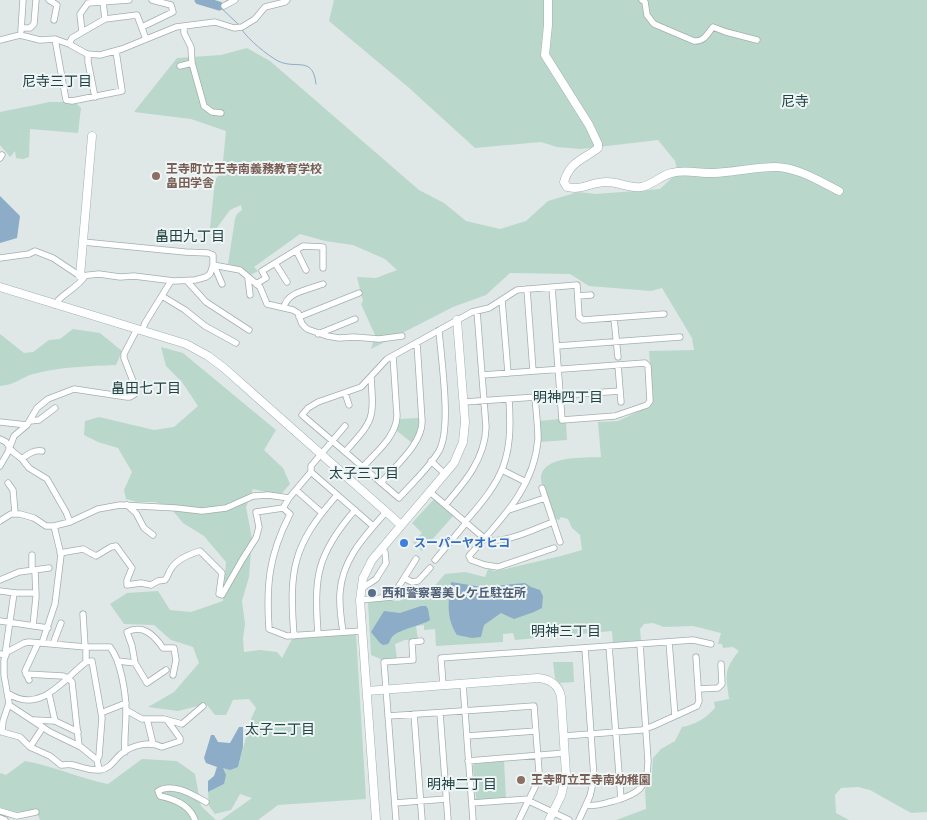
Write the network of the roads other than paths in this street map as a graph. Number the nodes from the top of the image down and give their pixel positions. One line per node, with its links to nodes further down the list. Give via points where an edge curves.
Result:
1 (23, 0): 17 (street)
2 (36, 0): 17 (street, via 34,24)
3 (49, 0): 14 (street, via 57,5)
4 (129, 0): 11 (street)
5 (152, 0): 16 (street, via 171,5 173,12)
6 (235, 0): 12 (street)
7 (287, 0): 15 (street, via 265,7 255,19 240,28 215,22)
8 (548, 0): 32 (street, via 545,55 598,144 598,148 569,168 564,182 567,187 578,189 607,182 632,188 642,187 672,173 776,167 793,170)
9 (642, 0): 23 (street, via 654,24 694,41 704,40 713,27)
10 (88, 2): 11 (street); 18 (street, via 80,14)
11 (103, 2): 13 (street)
12 (224, 6)
13 (105, 19): 16 (street, via 137,15); 18 (street)
14 (54, 20)
15 (184, 26): 20 (street); 27 (street)
16 (142, 27): 20 (street)
17 (23, 28): 19 (street)
18 (82, 32): 24 (street)
19 (20, 35): 21 (street); 22 (street)
20 (146, 39): 25 (street)
21 (0, 40)
22 (55, 40): 24 (street); 29 (street, via 66,100)
23 (756, 40)
24 (69, 44): 26 (street)
25 (116, 51): 26 (street); 29 (street, via 122,92)
26 (88, 54): 29 (street)
27 (192, 63): 28 (street); 30 (street, via 204,106 212,112)
28 (180, 66)
29 (95, 97)
30 (221, 113)
31 (92, 136): 33 (street)
32 (839, 191)
33 (83, 242): 37 (street, via 208,252 214,255); 40 (street)
34 (296, 250): 36 (street); 38 (street, via 303,246 323,247); 39 (street)
35 (0, 258): 40 (street, via 35,251)
36 (275, 263): 44 (street); 46 (street, via 262,271 266,278)
37 (213, 267): 41 (street, via 235,268); 42 (street, via 206,277); 45 (street)
38 (323, 268)
39 (306, 270)
40 (82, 276): 43 (street, via 141,276); 57 (street, via 80,284 57,300)
41 (248, 278): 46 (street); 52 (street)
42 (187, 280): 43 (street); 66 (street, via 206,302)
43 (171, 281): 54 (street)
44 (287, 282)
45 (222, 284)
46 (256, 284): 58 (street, via 268,304)
47 (323, 284): 58 (street, via 291,296)
48 (0, 287): 57 (street)
49 (552, 287): 50 (street); 55 (street, via 577,285); 74 (street)
50 (527, 289): 56 (street, via 517,290); 79 (street)
51 (359, 293): 61 (street)
52 (250, 294)
53 (591, 295): 55 (street)
54 (162, 296): 65 (street); 72 (street, via 204,326)
55 (578, 296): 62 (street, via 579,317 583,320)
56 (502, 300): 59 (street); 80 (street)
57 (55, 305): 65 (street)
58 (284, 308): 61 (street, via 298,313)
59 (477, 311): 64 (street); 81 (street)
60 (664, 314): 62 (street)
61 (299, 317): 68 (street, via 307,329)
62 (614, 318): 71 (street)
63 (356, 319): 68 (street)
64 (458, 320): 67 (street); 89 (street)
65 (140, 330): 94 (street, via 124,354 135,394 130,397 68,390 42,403); 101 (street, via 186,344 208,356)
66 (249, 330)
67 (439, 330): 73 (street); 103 (street, via 445,430 440,448)
68 (318, 334): 69 (street, via 342,339)
69 (402, 336)
70 (680, 337): 71 (street)
71 (616, 342): 74 (street); 76 (street)
72 (236, 343)
73 (416, 343): 75 (street); 111 (street, via 422,432)
74 (557, 346): 78 (street)
75 (393, 356): 82 (street, via 382,363); 105 (street, via 396,424 391,435)
76 (618, 356)
77 (618, 365): 78 (street); 83 (street); 85 (street, via 644,363 648,366 650,401 647,405 615,416 562,420)
78 (558, 370): 79 (street); 85 (street)
79 (533, 371): 80 (street)
80 (508, 373): 81 (street)
81 (482, 375): 88 (street)
82 (371, 377): 84 (street, via 361,387); 100 (street, via 372,416 368,426)
83 (620, 391): 85 (street); 90 (street)
84 (346, 393): 91 (street); 97 (street, via 318,402 302,416)
85 (560, 395): 86 (street)
86 (535, 397): 87 (street); 109 (street, via 537,441)
87 (509, 399): 88 (street); 106 (street, via 511,432)
88 (484, 401): 89 (street); 118 (street, via 486,432 481,454 468,478)
89 (464, 402): 108 (street, via 463,442 457,458)
90 (621, 402)
91 (349, 405)
92 (54, 408): 94 (street, via 39,420)
93 (0, 422): 94 (street)
94 (28, 423): 98 (street, via 14,436)
95 (345, 426): 97 (street)
96 (0, 439): 98 (street)
97 (332, 441): 100 (street); 101 (street)
98 (9, 447): 102 (street); 104 (street)
99 (42, 451): 102 (street, via 36,450)
100 (345, 452): 105 (street)
101 (321, 454): 107 (street, via 311,466); 123 (street)
102 (22, 459): 127 (street, via 29,468 47,479)
103 (431, 461): 108 (street); 111 (street, via 399,498)
104 (0, 466)
105 (363, 467): 111 (street)
106 (502, 470): 109 (street); 129 (street)
107 (311, 472): 113 (street); 115 (street)
108 (445, 474): 114 (street)
109 (526, 482): 122 (street)
110 (8, 483): 125 (street, via 13,490)
111 (381, 483)
112 (542, 488): 117 (street)
113 (296, 490): 116 (street); 124 (street)
114 (430, 492): 118 (street); 130 (street)
115 (337, 495): 121 (street); 124 (street)
116 (289, 498): 119 (street, via 253,496 226,508 202,511); 120 (street)
117 (545, 498): 122 (street); 128 (street)
118 (445, 505): 129 (street)
119 (128, 506): 127 (street, via 98,508); 133 (street)
120 (283, 508): 138 (street, via 256,512 259,527 256,538 222,595 219,594 221,571 200,551 175,564 165,580 151,585 127,585 132,568 116,546 96,556 83,549); 163 (street, via 290,514 275,549 269,574 269,629 283,636)
121 (354, 510): 132 (street); 162 (street, via 332,538 319,570 316,597)
122 (508, 511): 134 (street)
123 (386, 512): 130 (street); 132 (street)
124 (322, 513): 163 (street, via 302,546 294,572 291,597)
125 (15, 514): 126 (street); 131 (street)
126 (0, 521)
127 (70, 522): 131 (street)
128 (553, 522): 134 (street, via 499,541); 135 (street)
129 (466, 523): 134 (street); 141 (street)
130 (401, 525): 137 (street)
131 (54, 526): 138 (street)
132 (373, 526): 161 (street, via 352,553 342,576)
133 (153, 535)
134 (484, 538): 136 (street, via 469,556 471,560 490,566 502,566)
135 (560, 542)
136 (554, 548)
137 (381, 549): 145 (street); 148 (street, via 387,561)
138 (60, 553): 159 (street, via 55,604)
139 (32, 556): 144 (street)
140 (416, 559): 146 (street)
141 (435, 560)
142 (49, 568): 144 (street)
143 (430, 568): 146 (street, via 418,581)
144 (33, 570): 147 (street, via 11,574); 152 (street)
145 (365, 574): 148 (street); 149 (street)
146 (404, 578): 153 (street, via 392,597)
147 (0, 580)
148 (375, 580): 149 (street)
149 (360, 589): 153 (street)
150 (0, 591): 151 (street)
151 (14, 593): 152 (street); 156 (street)
152 (36, 593): 158 (street)
153 (360, 600): 160 (street)
154 (83, 614): 171 (street)
155 (0, 621): 156 (street)
156 (10, 622): 158 (street); 173 (street)
157 (61, 623): 167 (street)
158 (33, 626): 159 (street)
159 (48, 628): 166 (street)
160 (362, 631): 161 (street); 186 (street)
161 (343, 632): 162 (street)
162 (318, 634): 163 (street)
163 (294, 636)
164 (421, 642): 185 (street, via 412,642 413,660 384,662)
165 (669, 642): 168 (street); 169 (street, via 693,640); 197 (street)
166 (40, 643): 167 (street); 173 (street, via 24,643); 181 (street, via 28,662 25,671 28,677)
167 (54, 644): 171 (street)
168 (640, 644): 170 (street); 203 (street)
169 (711, 644)
170 (609, 646): 172 (street); 206 (street)
171 (85, 647): 175 (street); 176 (street, via 110,647)
172 (585, 648): 183 (street, via 440,658); 207 (street)
173 (3, 655): 187 (street, via 4,683)
174 (696, 657): 184 (street)
175 (86, 662): 181 (street); 193 (street, via 92,661)
176 (118, 662): 177 (street); 191 (street)
177 (135, 664): 179 (street, via 147,683); 180 (street, via 127,632 138,629 153,635 163,648 174,648 176,660)
178 (721, 664): 184 (street, via 722,684 718,688)
179 (166, 670)
180 (172, 675)
181 (68, 678): 188 (street); 205 (street, via 72,682)
182 (463, 684): 183 (street); 192 (street); 209 (street, via 548,680 557,686 561,694)
183 (443, 686): 185 (street)
184 (698, 689): 197 (street, via 699,704)
185 (386, 690): 186 (street); 196 (street)
186 (367, 691): 232 (street)
187 (9, 694): 188 (street, via 28,699); 189 (street)
188 (49, 694): 201 (street)
189 (9, 705): 198 (street); 212 (street, via 2,732 20,737)
190 (203, 706): 200 (street, via 182,724)
191 (126, 707): 193 (street); 199 (street, via 138,718); 213 (street)
192 (465, 711): 194 (street); 204 (street, via 534,706); 208 (street)
193 (101, 713): 216 (street)
194 (440, 713): 195 (street); 219 (street)
195 (414, 714): 196 (street); 222 (street)
196 (388, 716): 224 (street)
197 (675, 716): 203 (street)
198 (34, 720): 201 (street); 202 (street)
199 (147, 720): 200 (street); 210 (street)
200 (167, 720): 210 (street, via 180,741 162,748)
201 (55, 721): 205 (street)
202 (43, 727): 211 (street); 212 (street)
203 (646, 729): 206 (street); 220 (street, via 648,761 645,782 637,793)
204 (536, 731): 208 (street); 215 (street)
205 (78, 732): 211 (street)
206 (616, 732): 207 (street); 220 (street)
207 (591, 734): 209 (street); 226 (street, via 594,778)
208 (467, 736): 217 (street)
209 (564, 736): 214 (street)
210 (153, 744): 213 (street, via 140,745)
211 (79, 746): 216 (street)
212 (30, 748): 218 (street, via 50,756 61,765)
213 (125, 752): 218 (street, via 110,766)
214 (565, 754): 215 (street); 229 (street, via 564,784)
215 (538, 756): 217 (street); 221 (street, via 538,777)
216 (97, 760): 218 (street)
217 (468, 761): 225 (street)
218 (99, 770)
219 (446, 799): 222 (street); 235 (street)
220 (621, 799): 226 (street, via 602,805)
221 (529, 800): 225 (street); 229 (street); 237 (street)
222 (420, 801): 224 (street); 234 (street)
223 (206, 802): 231 (street, via 182,790 169,788 158,791 160,796 191,810)
224 (395, 803): 233 (street)
225 (472, 803): 236 (street)
226 (587, 805): 239 (street)
227 (36, 812): 228 (street)
228 (1, 815): 230 (street)
229 (551, 816): 238 (street)
230 (5, 820)
231 (195, 820)
232 (376, 820)
233 (396, 820)
234 (422, 820)
235 (448, 820)
236 (473, 820)
237 (519, 820)
238 (569, 820)
239 (579, 820)

